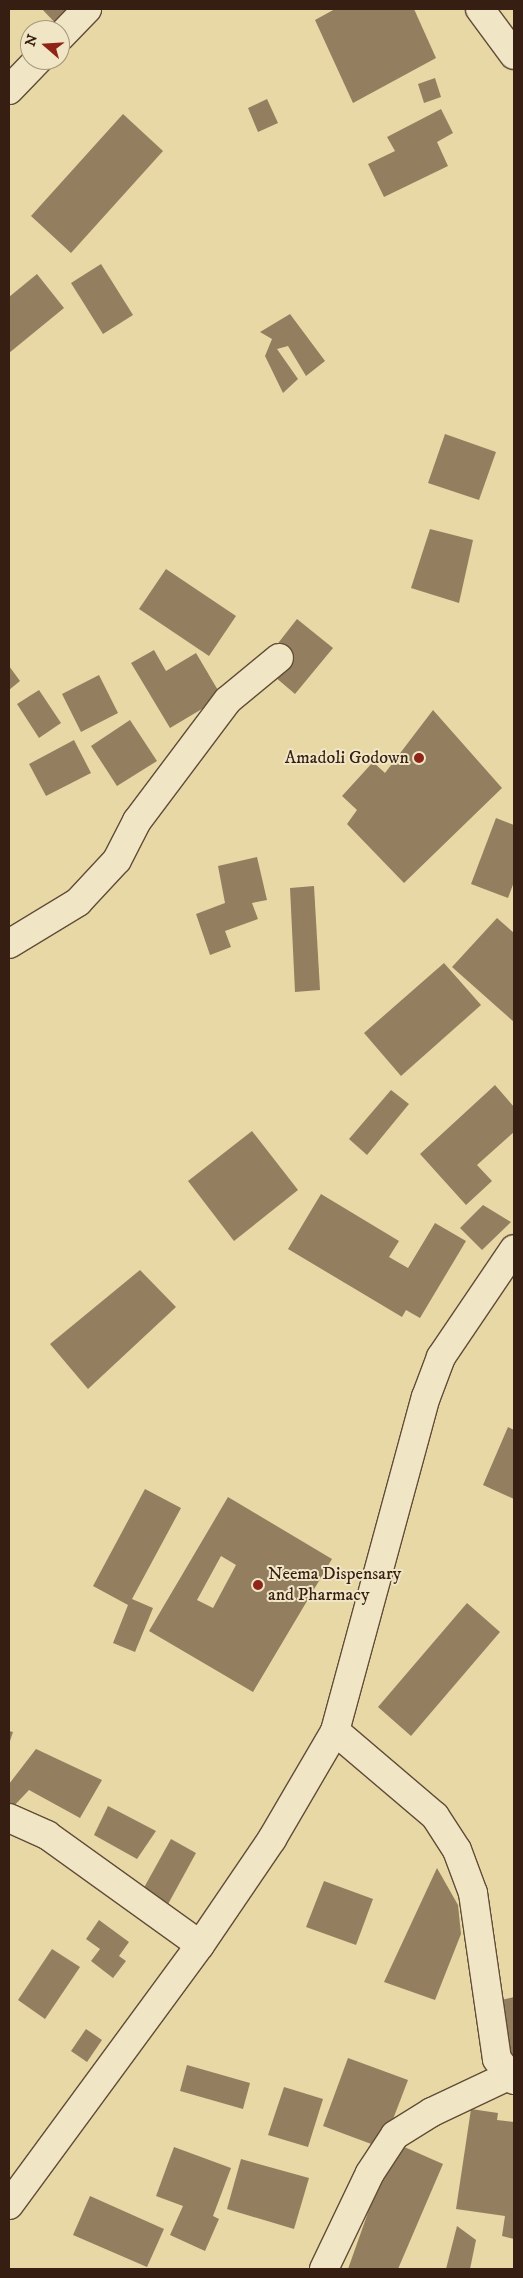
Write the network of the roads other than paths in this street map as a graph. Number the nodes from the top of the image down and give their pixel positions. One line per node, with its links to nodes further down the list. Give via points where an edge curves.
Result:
1 (87, 9): 3 (street)
2 (480, 9): 4 (street)
3 (70, 27)
4 (514, 55)
5 (28, 70): 6 (street)
6 (9, 90)
7 (279, 658): 8 (street, via 228,700 137,822 117,860 78,902)
8 (9, 944)
9 (514, 1249): 10 (street, via 441,1357 426,1397)
10 (335, 1731): 12 (street, via 272,1839); 13 (street, via 435,1816 457,1850 473,1893 491,2038 497,2059)
11 (9, 1818): 12 (street, via 47,1835)
12 (200, 1945): 14 (street)
13 (511, 2078): 15 (street, via 432,2112 394,2135 370,2174)
14 (9, 2205)
15 (324, 2269)

